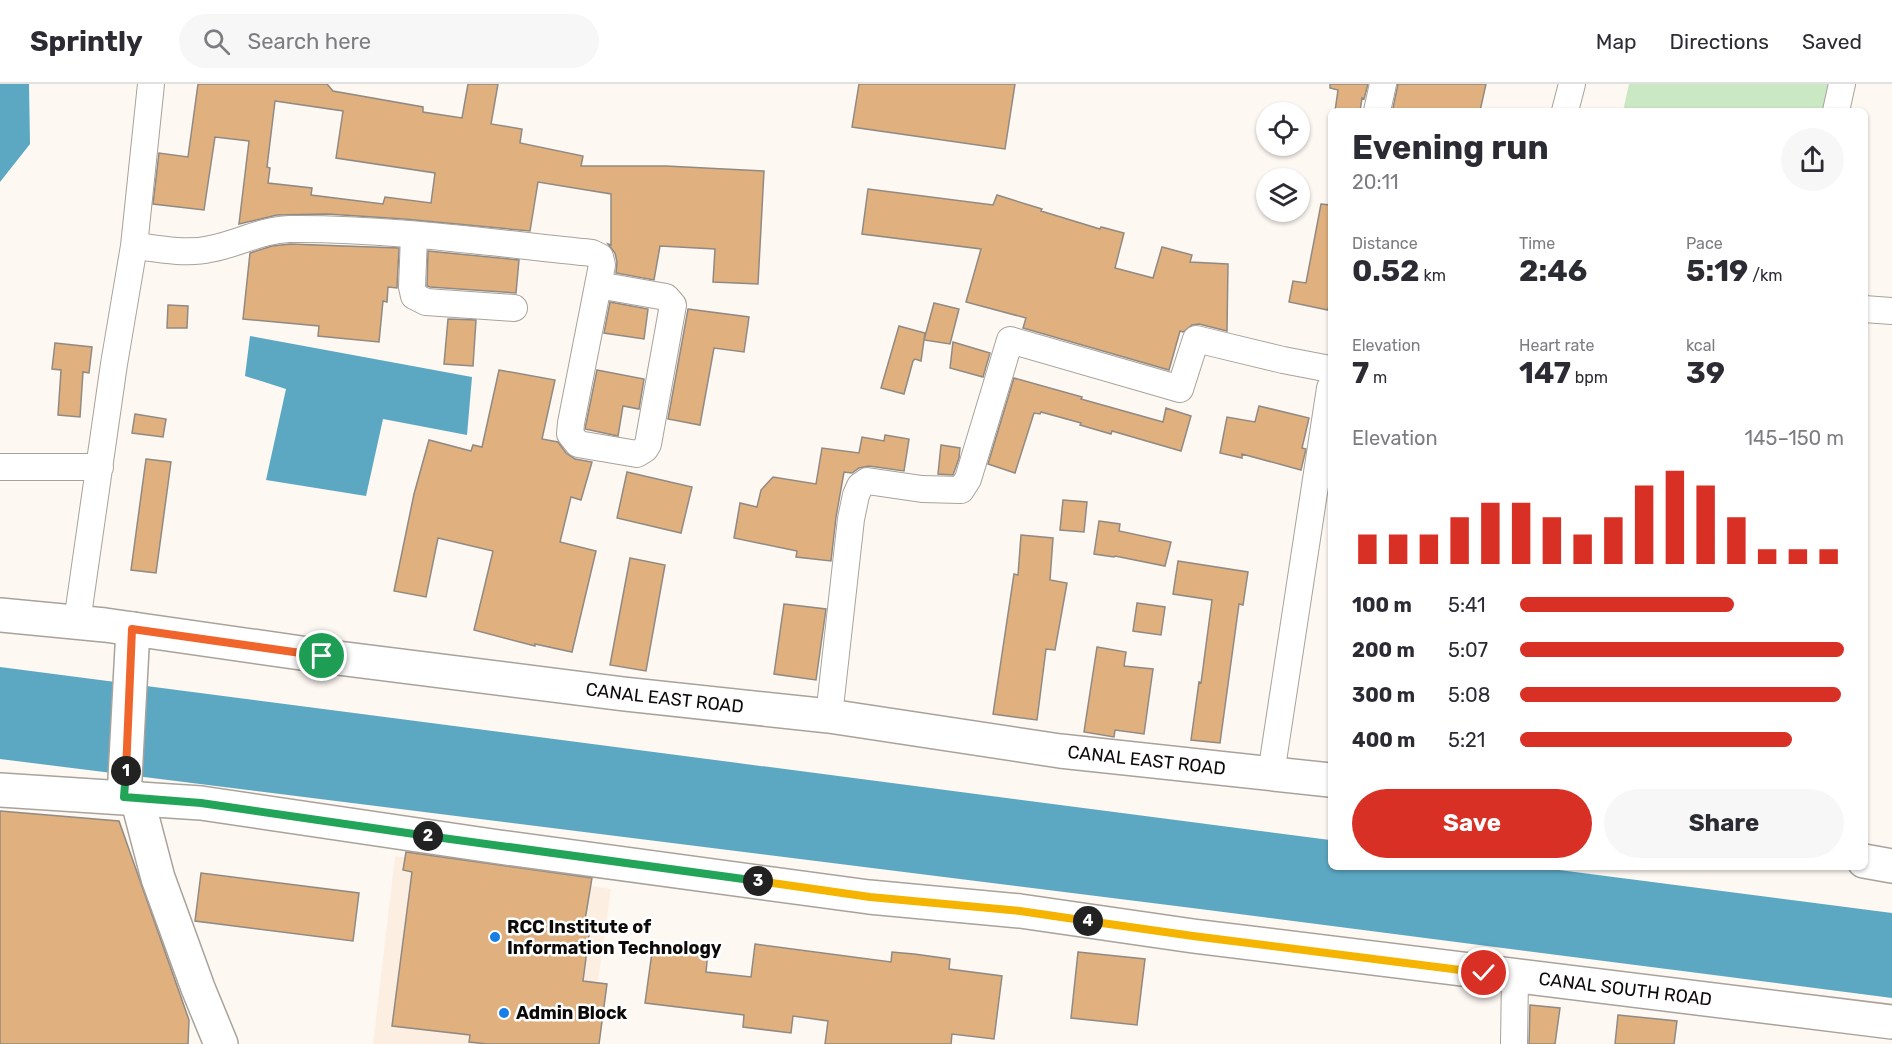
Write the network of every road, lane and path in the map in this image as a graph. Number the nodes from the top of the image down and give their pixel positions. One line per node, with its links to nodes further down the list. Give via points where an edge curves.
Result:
1 (151, 84): 9 (street)
2 (1383, 84): 5 (street)
3 (1572, 84): 6 (street)
4 (1842, 84): 7 (street)
5 (1378, 108)
6 (1566, 108)
7 (1837, 108)
8 (414, 236): 9 (street, via 354,229 286,229 265,231 198,251); 10 (street, via 592,253 600,257 602,265); 11 (street, via 414,296 426,302)
9 (134, 246): 17 (street)
10 (598, 285): 10 (street, via 570,434 578,444 637,454 648,444 673,305 666,297)
11 (514, 308)
12 (1868, 309): 13 (street)
13 (1892, 311)
14 (1328, 369): 21 (street, via 1196,339 1180,388 1010,340 961,490 867,481 860,486 851,519)
15 (1328, 401): 22 (street)
16 (0, 468): 17 (street)
17 (100, 468): 19 (street)
18 (0, 615): 19 (street, CANAL EAST ROAD)
19 (77, 622): 20 (street, CANAL EAST ROAD)
20 (131, 643): 21 (street, CANAL EAST ROAD, via 322,656); 25 (street)
21 (829, 716): 22 (street, CANAL EAST ROAD, via 1060,751)
22 (1271, 774): 23 (street, CANAL EAST ROAD)
23 (1328, 780)
24 (0, 789): 25 (street, CANAL SOUTH ROAD)
25 (128, 792): 28 (street, CANAL SOUTH ROAD, via 870,897 1020,911); 30 (street)
26 (1868, 862): 27 (street)
27 (1892, 866)
28 (1515, 977): 29 (street, CANAL SOUTH ROAD); 31 (street)
29 (1892, 1022)
30 (221, 1044)
31 (1514, 1044)

